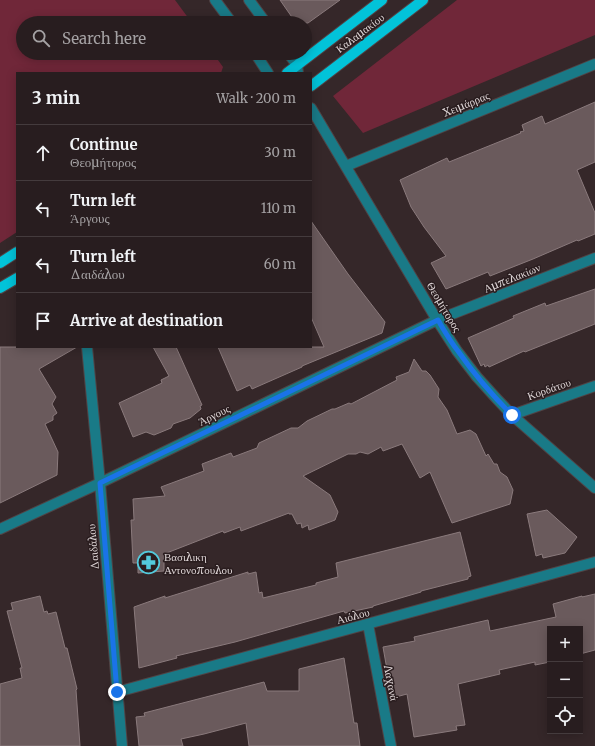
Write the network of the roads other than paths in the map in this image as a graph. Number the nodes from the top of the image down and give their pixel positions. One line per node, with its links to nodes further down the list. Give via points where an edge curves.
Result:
1 (215, 0): 5 (street)
2 (249, 0): 6 (street)
3 (382, 0): 7 (main road, Καλαμακίου)
4 (423, 0): 14 (main road, Καλαμακίου)
5 (227, 16)
6 (261, 16)
7 (312, 58)
8 (260, 60): 13 (street)
9 (292, 60): 12 (street)
10 (309, 60): 12 (main road, Καλαμακίου)
11 (595, 64): 16 (street, Χειμάρρας)
12 (298, 69)
13 (267, 72)
14 (312, 85)
15 (312, 110): 16 (street, Θεομήτορος)
16 (346, 166): 22 (street, Θεομήτορος)
17 (16, 253): 19 (main road)
18 (595, 258): 22 (street, Αμπελακίων)
19 (0, 263)
20 (16, 279): 21 (main road)
21 (0, 288)
22 (438, 320): 25 (street, Θεομήτορος, via 477,377); 26 (street, Άργους)
23 (87, 348): 26 (street, Δαιδάλου)
24 (595, 386): 25 (street, Κορδάτου)
25 (512, 415): 27 (street, Θεομήτορος)
26 (100, 483): 28 (street, Άργους); 31 (street, Δαιδάλου)
27 (595, 488)
28 (0, 529)
29 (595, 562): 30 (street, Αιόλου)
30 (368, 624): 31 (street, Αιόλου); 33 (street, Λαχανά)
31 (117, 692): 32 (street, Δαιδάλου)
32 (122, 746)
33 (391, 746)

